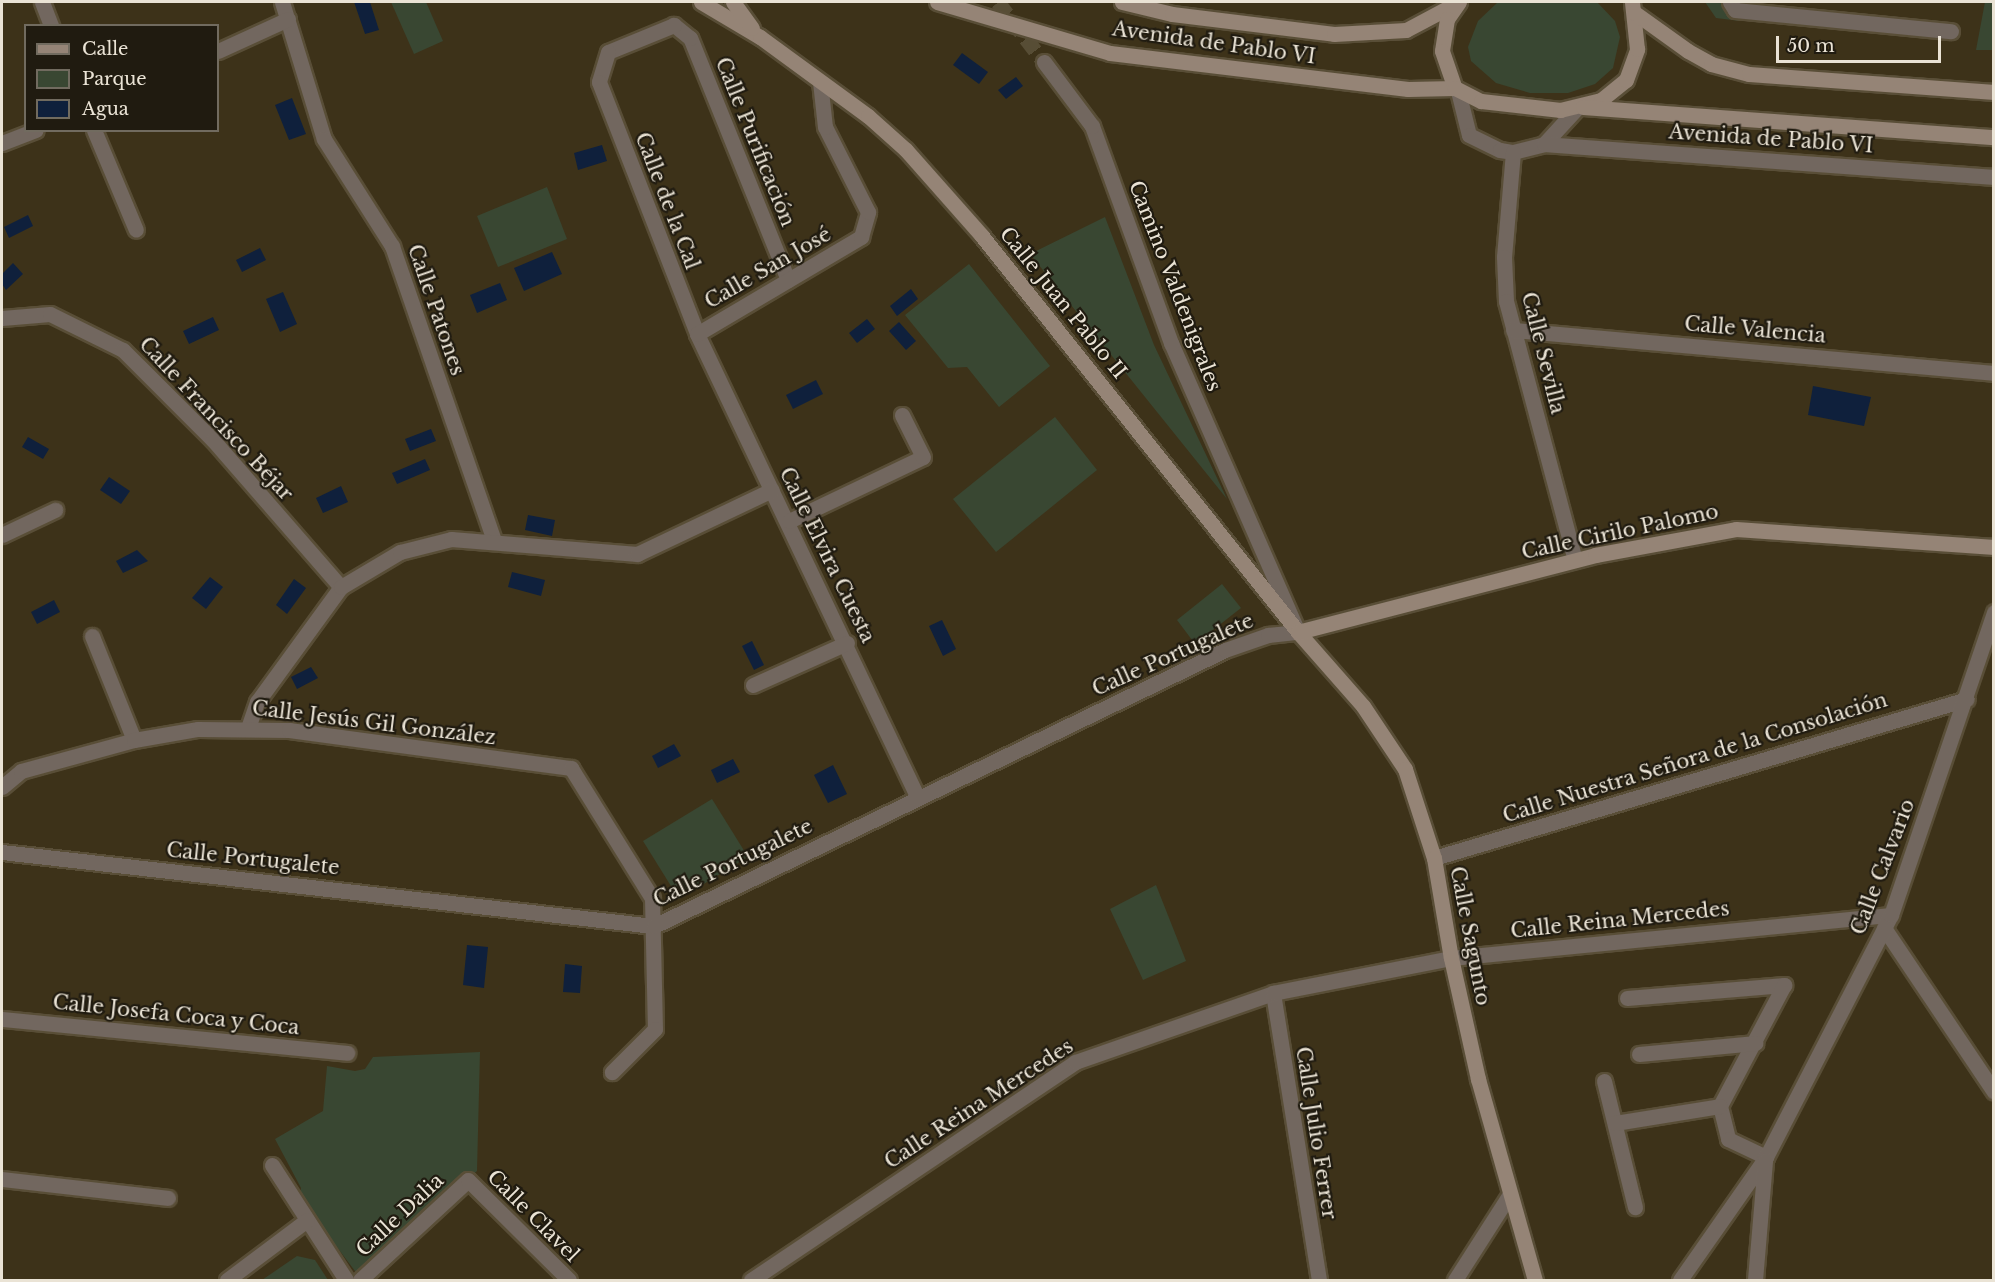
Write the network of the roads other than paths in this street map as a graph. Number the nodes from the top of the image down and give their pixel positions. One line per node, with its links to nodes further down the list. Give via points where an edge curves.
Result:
1 (42, 2): 11 (street)
2 (282, 2): 10 (street, Calle Patones)
3 (701, 2): 14 (street, Calle Juan Pablo II)
4 (733, 2): 14 (street, Calle Juan Pablo II)
5 (937, 2): 18 (street, Avenida de Pablo VI, via 1110,53 1408,89)
6 (1122, 2): 8 (street, via 1172,14 1334,34 1406,30)
7 (1730, 2): 13 (street, via 1735,10)
8 (1457, 3): 18 (street, via 1447,19 1442,51)
9 (1633, 7): 19 (street, via 1688,51 1712,64 1749,74); 20 (street, via 1637,50 1632,71 1615,90)
10 (288, 19): 15 (street); 39 (street, Calle Patones, via 324,139 392,246)
11 (50, 24)
12 (674, 25): 29 (street, Calle Purificación, via 690,38); 32 (street, Calle de la Cal, via 608,52 599,82)
13 (1951, 31)
14 (760, 37): 17 (street, Calle Juan Pablo II)
15 (219, 51)
16 (1044, 62): 44 (street, Camino Valdenigrales, via 1092,126 1171,343)
17 (820, 82): 29 (street, Calle San José, via 825,128 868,212 861,237); 44 (street, Calle Juan Pablo II, via 906,150 982,236)
18 (1456, 89): 20 (street, Avenida de Pablo VI, via 1495,104); 26 (street, via 1473,139)
19 (1994, 92)
20 (1580, 108): 23 (street, Avenida de Pablo VI); 25 (street)
21 (31, 132): 24 (street)
22 (95, 132): 28 (street)
23 (1994, 136)
24 (2, 143)
25 (1544, 144): 26 (street); 27 (street, Avenida de Pablo VI)
26 (1514, 152): 31 (street, Calle Sevilla, via 1504,258 1506,302)
27 (1994, 177)
28 (136, 230)
29 (788, 280): 32 (street, Calle San José)
30 (2, 318): 42 (street, Calle Francisco Béjar, via 50,314 123,350 213,440)
31 (1513, 330): 33 (street, Calle Valencia); 41 (street, Calle Sevilla)
32 (697, 334): 35 (street, Calle Elvira Cuesta)
33 (1994, 373)
34 (902, 415): 37 (street, via 923,457)
35 (772, 490): 37 (street, Calle Elvira Cuesta); 39 (street, via 637,554)
36 (55, 510): 38 (street)
37 (789, 521): 46 (street, Calle Elvira Cuesta)
38 (2, 535)
39 (494, 541): 42 (street, via 451,539 399,552)
40 (1992, 548): 41 (street, Calle Cirilo Palomo, via 1736,529)
41 (1575, 560): 44 (street, Calle Cirilo Palomo)
42 (341, 587): 49 (street, via 257,702)
43 (1994, 612): 48 (street, Calle Calvario)
44 (1298, 632): 52 (street, Calle Portugalete, via 1268,635 1226,650); 54 (street, Calle Sagunto, via 1363,706 1405,769)
45 (92, 636): 50 (street)
46 (847, 643): 47 (street); 52 (street, Calle Elvira Cuesta)
47 (753, 685)
48 (1967, 699): 54 (street, Calle Nuestra Señora de la Consolación); 55 (street, Calle Calvario)
49 (248, 728): 50 (street, Calle Jesús Gil González, via 198,729); 56 (street, Calle Jesús Gil González, via 571,768 652,898)
50 (135, 740): 51 (street, Calle Jesús Gil González, via 21,771)
51 (2, 787)
52 (917, 796): 56 (street, Calle Portugalete)
53 (2, 852): 56 (street, Calle Portugalete)
54 (1434, 858): 57 (street, Calle Sagunto)
55 (1888, 921): 57 (street, Calle Reina Mercedes); 66 (street); 69 (street, Calle Calvario)
56 (654, 926): 64 (street, via 656,1029)
57 (1451, 958): 58 (street, Calle Reina Mercedes); 73 (street, Calle Sagunto, via 1478,1079)
58 (1273, 993): 81 (street, Calle Reina Mercedes, via 1075,1062); 82 (street, Calle Julio Ferrer)
59 (1627, 999): 61 (street, via 1784,985)
60 (2, 1018): 62 (street, Calle Josefa Coca y Coca)
61 (1755, 1043): 63 (street); 67 (street)
62 (347, 1053)
63 (1639, 1054)
64 (612, 1072)
65 (1604, 1081): 68 (street)
66 (1994, 1092)
67 (1720, 1106): 68 (street); 69 (street, via 1728,1139)
68 (1615, 1123): 75 (street)
69 (1766, 1157): 85 (street); 86 (street)
70 (272, 1165): 76 (street)
71 (2, 1179): 74 (street)
72 (468, 1180): 79 (street, Calle Dalia); 80 (street, Calle Clavel)
73 (1510, 1194): 83 (street); 84 (street, Calle Sagunto)
74 (168, 1198)
75 (1635, 1207)
76 (307, 1220): 77 (street); 78 (street)
77 (227, 1281)
78 (346, 1281)
79 (360, 1281)
80 (568, 1281)
81 (751, 1281)
82 (1319, 1281)
83 (1455, 1281)
84 (1535, 1281)
85 (1680, 1281)
86 (1755, 1281)

